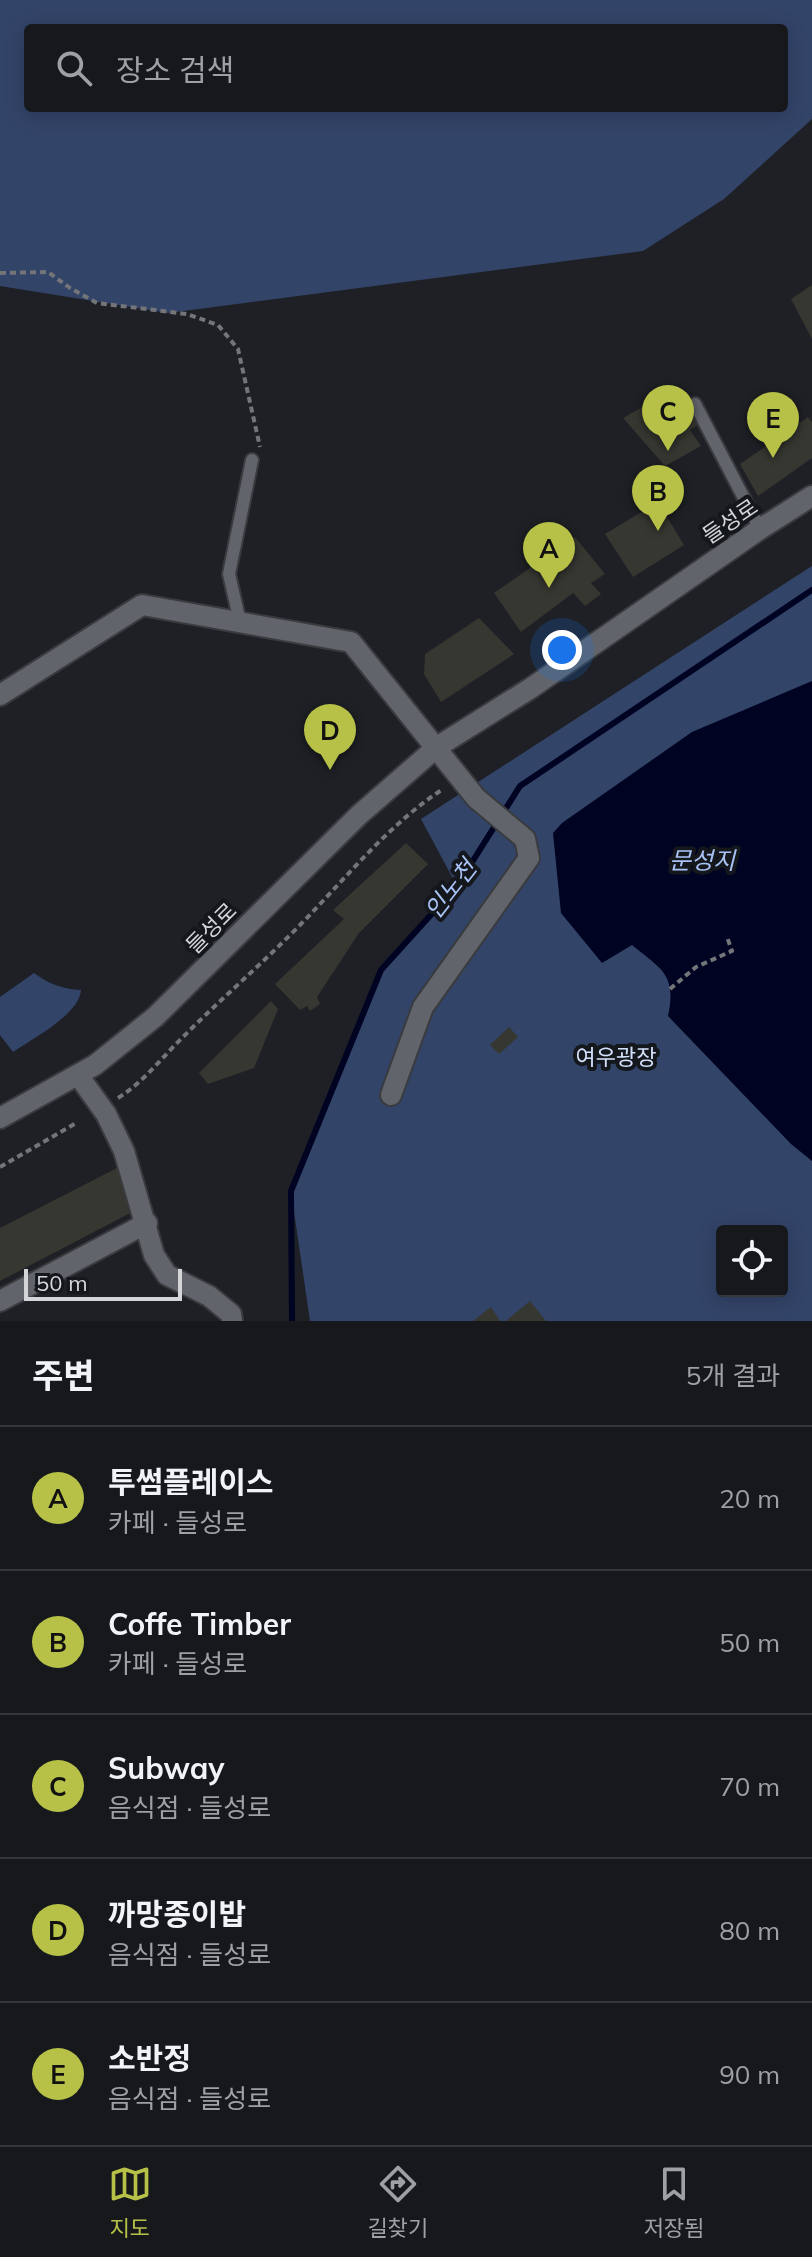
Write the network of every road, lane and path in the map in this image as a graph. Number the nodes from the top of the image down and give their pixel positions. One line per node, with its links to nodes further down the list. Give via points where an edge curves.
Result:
1 (0, 273): 3 (path, via 48,272 97,303 187,314 218,325 238,349 261,448)
2 (695, 404): 5 (lane)
3 (252, 460): 6 (lane, via 229,574)
4 (812, 496): 5 (street, 들성로)
5 (760, 529): 8 (street, 들성로)
6 (240, 622): 7 (street, via 142,605); 8 (street, via 351,642)
7 (0, 695)
8 (437, 747): 12 (street, 들성로, via 359,815 155,1017); 13 (street, via 476,798 525,839 529,858 423,1007)
9 (426, 800): 14 (path)
10 (727, 937): 11 (path, via 732,951 696,967)
11 (670, 989)
12 (78, 1075): 15 (street, 들성로); 18 (street, via 124,1151)
13 (391, 1095)
14 (118, 1098)
15 (0, 1118)
16 (78, 1122): 17 (path)
17 (0, 1167)
18 (147, 1223): 19 (street); 20 (street, via 154,1255 167,1275 209,1296 231,1314)
19 (0, 1301)
20 (232, 1321)

